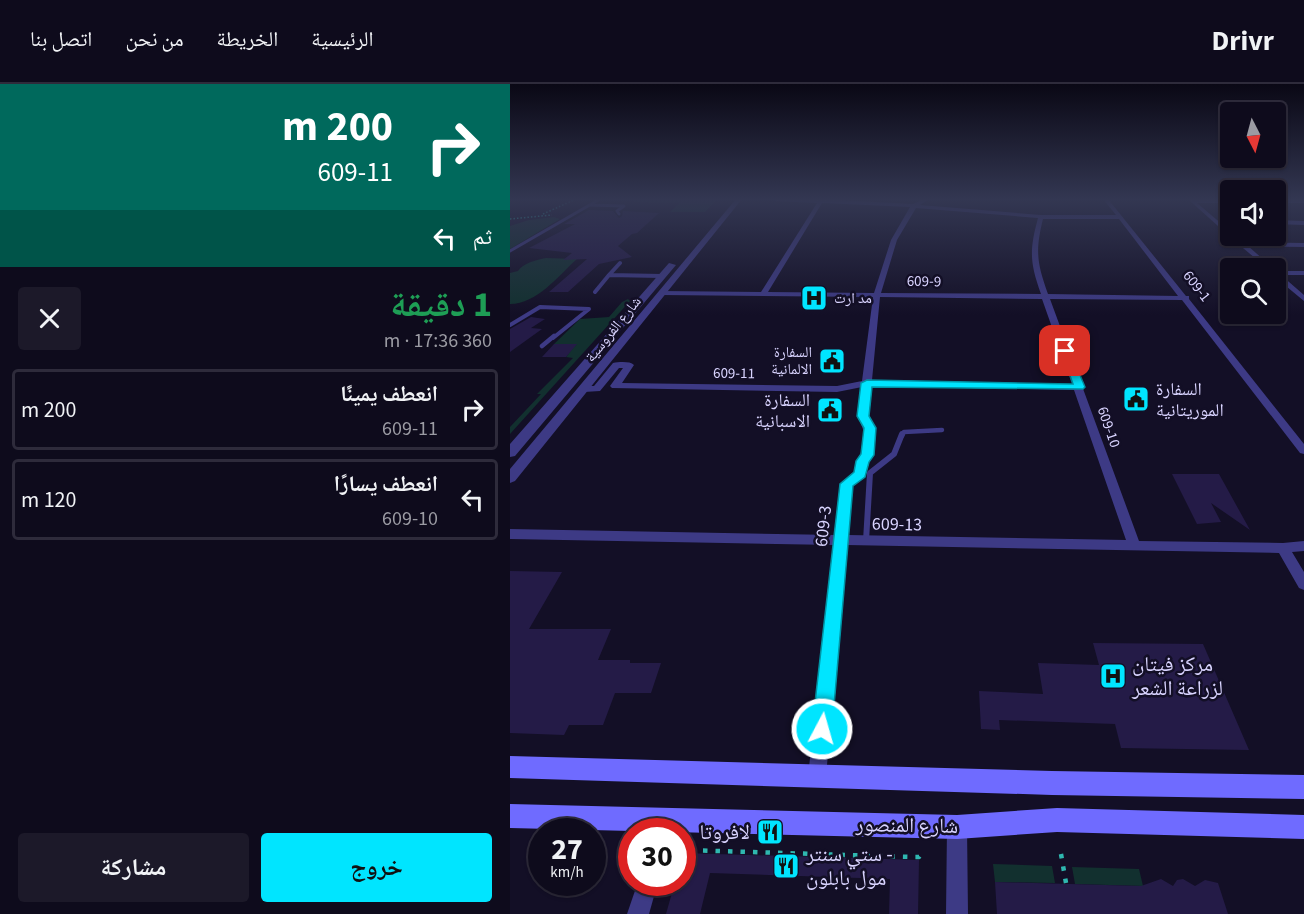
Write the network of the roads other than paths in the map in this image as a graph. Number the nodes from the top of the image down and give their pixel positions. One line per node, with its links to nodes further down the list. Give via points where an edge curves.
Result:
1 (533, 238): 11 (lane)
2 (699, 238): 17 (street, شارع الفروسية)
3 (701, 238): 20 (street, شارع الفروسية)
4 (798, 238): 21 (street)
5 (895, 238): 22 (street, 609-3)
6 (1035, 238): 23 (street, 609-10, via 1035,268)
7 (1138, 238): 24 (street, 609-1)
8 (1286, 245): 9 (street)
9 (1304, 245)
10 (1243, 246): 12 (street)
11 (510, 251)
12 (1258, 258)
13 (620, 263): 16 (lane)
14 (1286, 273): 15 (street)
15 (1304, 273)
16 (609, 275): 17 (lane); 19 (lane)
17 (662, 276): 33 (street, شارع الفروسية)
18 (1286, 283): 25 (street)
19 (595, 292)
20 (662, 293): 21 (street, 609-9); 30 (street, شارع الفروسية)
21 (764, 294): 22 (street, 609-9)
22 (878, 294): 23 (street, 609-9); 28 (street, 609-3)
23 (1045, 296): 24 (street, 609-9); 29 (street, 609-10)
24 (1186, 298): 32 (street, 609-1)
25 (1304, 299)
26 (510, 325): 27 (lane, via 540,307 589,309)
27 (542, 346)
28 (867, 383): 29 (street, 609-11); 30 (street, 609-11, via 837,389 615,386 630,365 615,365 597,389); 36 (street, 609-3, via 863,416 870,428 867,455 860,474 847,484)
29 (1079, 387): 38 (street, 609-10)
30 (584, 389): 34 (street, شارع الفروسية)
31 (942, 430): 37 (lane, via 904,432 888,460 870,473)
32 (1304, 451)
33 (510, 453)
34 (510, 478)
35 (510, 534): 36 (street, 609-13)
36 (842, 541): 37 (street, 609-13); 43 (street, 609-3)
37 (866, 541): 38 (street, 609-13)
38 (1134, 545): 40 (street, 609-13)
39 (1304, 546): 40 (street)
40 (1283, 548): 41 (street)
41 (1304, 584)
42 (510, 767): 43 (main road)
43 (817, 776): 44 (main road)
44 (1304, 787)
45 (510, 816): 46 (main road, شارع المنصور)
46 (618, 822)
47 (696, 825): 48 (main road, شارع المنصور)
48 (957, 827): 49 (main road, شارع المنصور, via 1057,820); 52 (street)
49 (1304, 827)
50 (644, 896): 51 (street)
51 (638, 914)
52 (957, 914)

